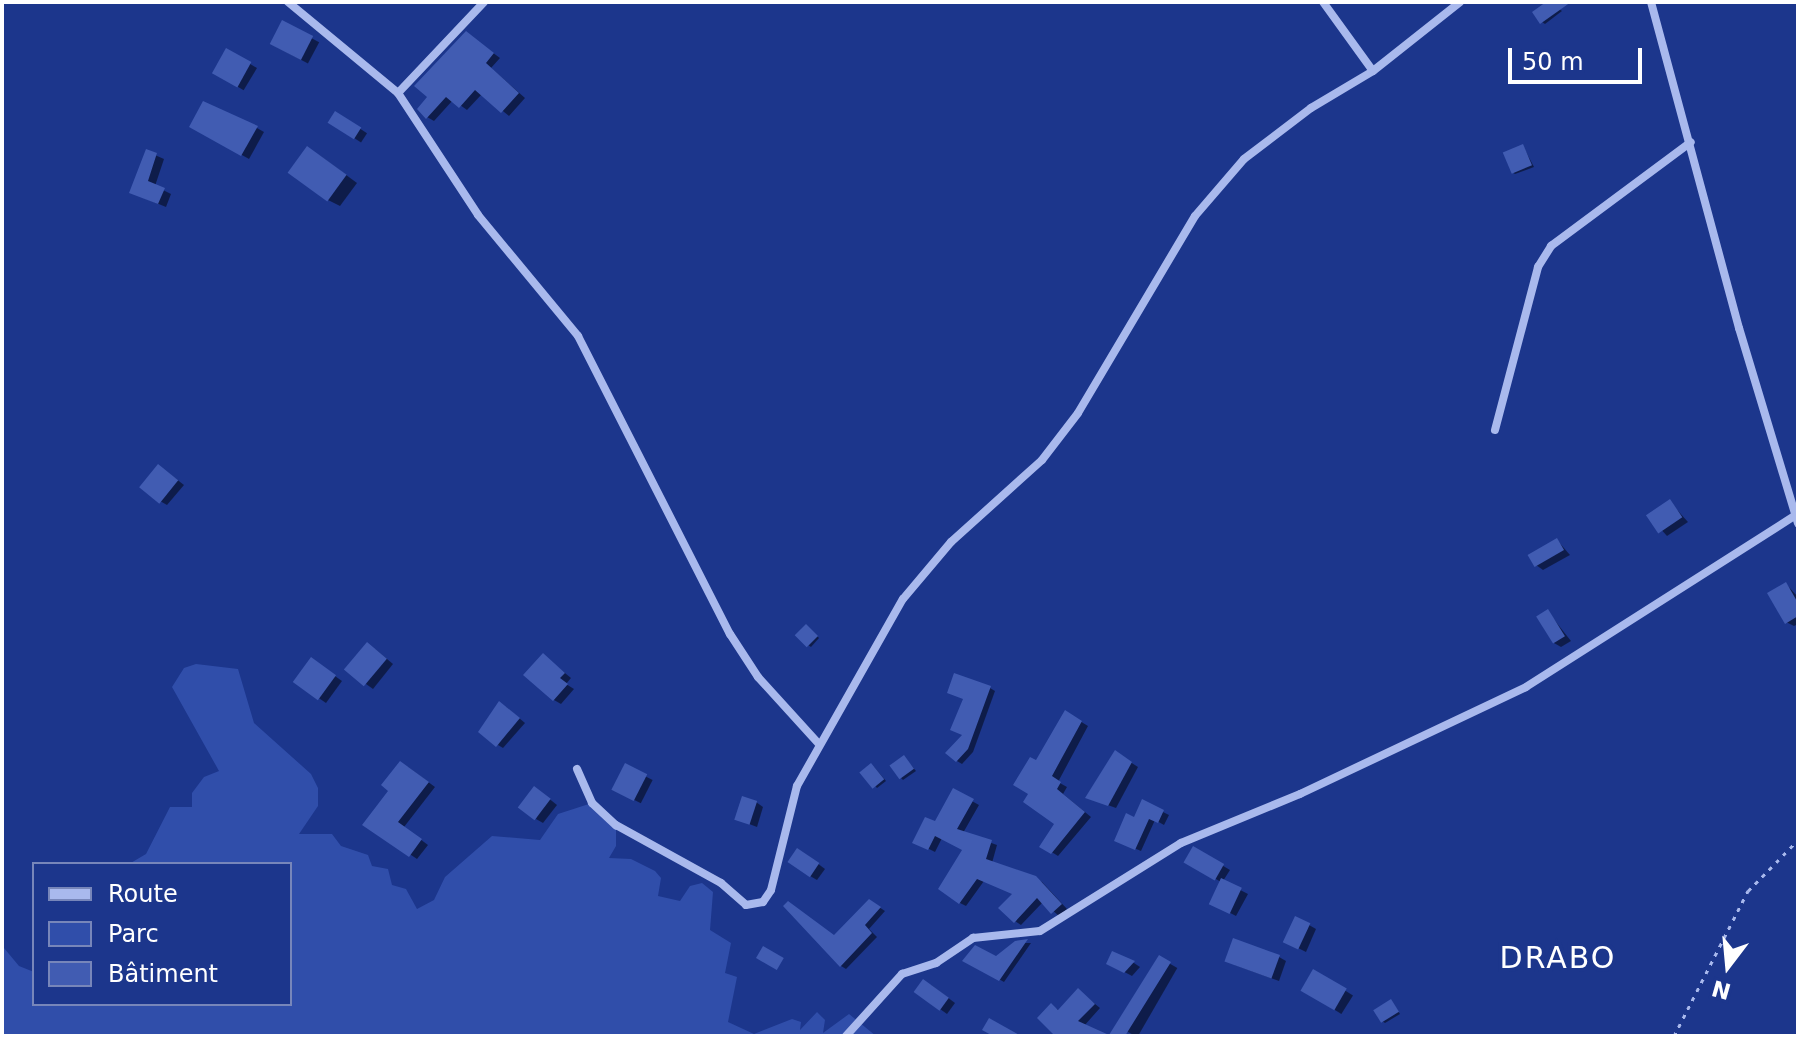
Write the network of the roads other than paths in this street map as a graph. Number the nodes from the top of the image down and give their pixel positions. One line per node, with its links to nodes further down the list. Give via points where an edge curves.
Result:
1 (484, 2): 7 (street)
2 (1323, 2): 6 (street)
3 (1460, 2): 6 (street)
4 (1651, 2): 8 (street)
5 (292, 4): 7 (street)
6 (1373, 71): 11 (street, via 1311,108 1244,159 1195,216 1078,413 1042,460 951,542 903,599)
7 (398, 93): 11 (street, via 478,215 578,336 730,634 758,677)
8 (1691, 142): 9 (street, via 1551,246 1538,267); 10 (street)
9 (1495, 430)
10 (1797, 517): 13 (street, via 1526,687 1300,794 1181,843 1040,931 973,938 936,963 902,974)
11 (818, 743): 12 (street, via 797,786 771,890 755,907 616,825 592,803)
12 (577, 769)
13 (846, 1036)

